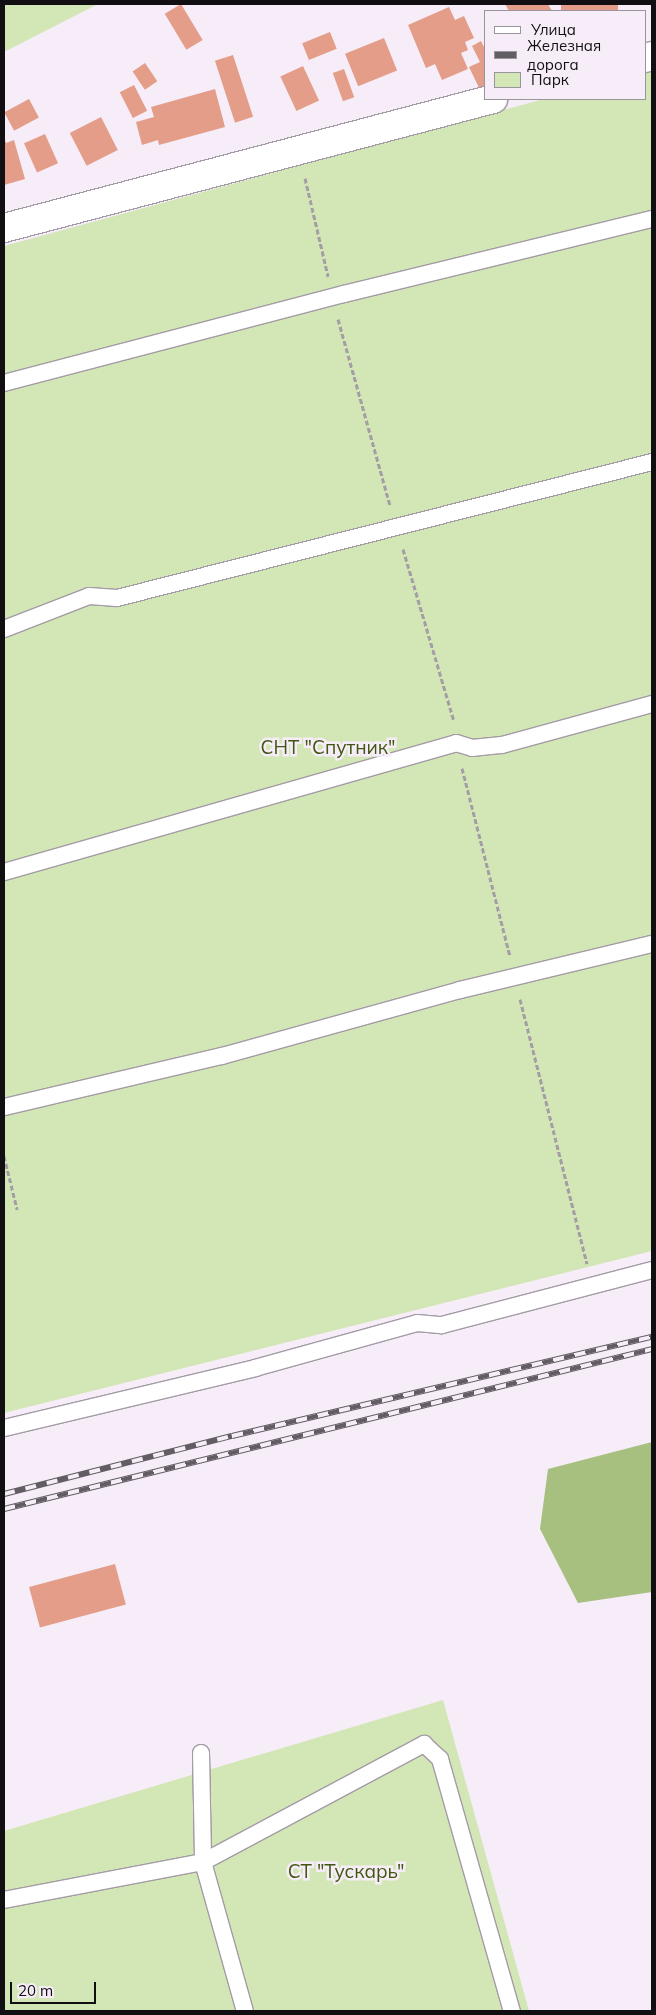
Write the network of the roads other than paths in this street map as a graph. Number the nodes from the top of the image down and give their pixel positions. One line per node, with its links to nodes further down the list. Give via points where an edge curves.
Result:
1 (489, 100): 3 (street)
2 (652, 219): 4 (lane, via 332,297)
3 (4, 228)
4 (4, 384)
5 (652, 462): 6 (lane, via 117,598 88,596)
6 (4, 630)
7 (652, 704): 8 (lane, via 502,745 472,748 456,743)
8 (4, 872)
9 (652, 944): 10 (lane, via 515,977 222,1056)
10 (4, 1107)
11 (652, 1270): 12 (lane, via 442,1325 417,1323 255,1368)
12 (4, 1428)
13 (200, 1753): 14 (lane)
14 (203, 1862): 15 (lane); 16 (lane); 17 (lane, via 424,1744 440,1760)
15 (4, 1900)
16 (245, 2011)
17 (512, 2011)

